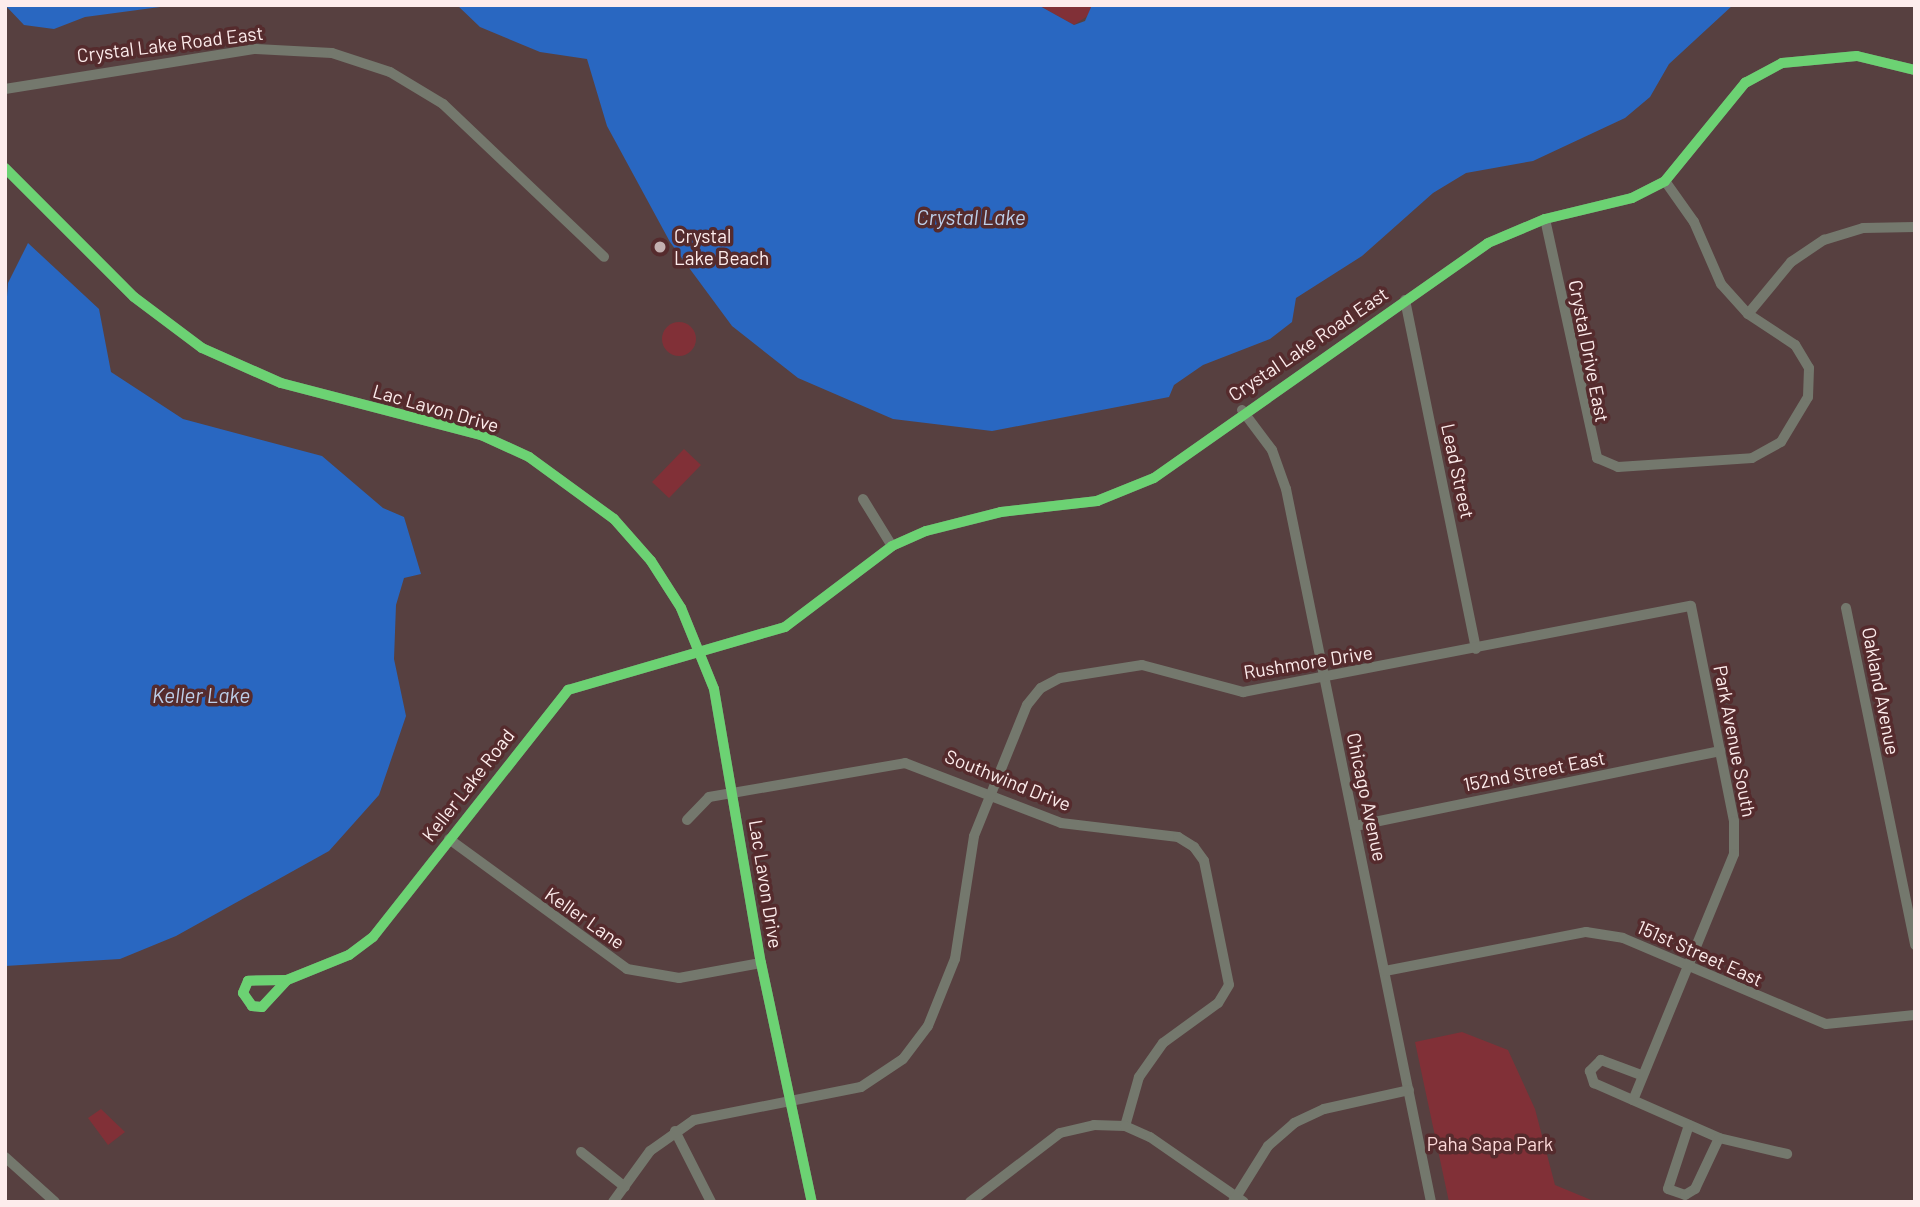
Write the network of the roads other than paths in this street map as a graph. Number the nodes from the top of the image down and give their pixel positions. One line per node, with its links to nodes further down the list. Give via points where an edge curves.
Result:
1 (1915, 70): 4 (street, Crystal Lake Road East, via 1857,55 1782,63 1745,83)
2 (5, 89): 7 (street, Crystal Lake Road East, via 256,49 332,53 390,72 443,104)
3 (5, 168): 16 (street, Lac Lavon Drive, via 134,297 202,348 281,383 481,435 574,485 651,561)
4 (1665, 181): 5 (street, Crystal Lake Road East, via 1632,198); 9 (street, via 1695,222 1721,284)
5 (1545, 219): 8 (street, Crystal Lake Road East, via 1488,243); 9 (street, Crystal Drive East, via 1591,448 1605,465 1752,458 1781,442 1808,397 1810,368 1795,345)
6 (1915, 227): 9 (street, via 1863,228 1824,240 1791,262)
7 (604, 257)
8 (1405, 300): 10 (street, Crystal Lake Road East); 15 (street, Lead Street)
9 (1748, 314)
10 (1242, 410): 12 (street, Crystal Lake Road East, via 1180,461 1129,490 1066,508 965,518); 17 (street, Chicago Avenue, via 1272,450 1286,489)
11 (863, 499): 12 (street)
12 (892, 546): 16 (street, Crystal Lake Road East, via 785,626)
13 (1691, 606): 15 (street, Rushmore Drive); 18 (street, Park Avenue South)
14 (1846, 608): 24 (street, Oakland Avenue)
15 (1476, 649): 17 (street, Rushmore Drive)
16 (703, 655): 19 (street, Lac Lavon Drive); 23 (street, Keller Lake Road, via 568,690)
17 (1325, 680): 20 (street, Rushmore Drive, via 1243,692 1142,665 1059,678 1027,705); 22 (street, Chicago Avenue)
18 (1720, 751): 22 (street, 152nd Street East); 26 (street, Park Avenue South, via 1734,854)
19 (734, 791): 20 (street, Southwind Drive, via 905,763); 21 (street, Southwind Drive, via 709,797); 25 (street, Lac Lavon Drive)
20 (988, 794): 33 (street, Rushmore Drive, via 974,836 956,959 928,1026 903,1059 861,1087); 35 (street, Southwind Drive, via 1061,823 1178,837 1205,861 1229,985 1217,1003 1163,1043 1139,1077)
21 (687, 820)
22 (1355, 826): 27 (street, Chicago Avenue)
23 (449, 839): 25 (street, Keller Lane, via 627,969 679,978); 28 (street, Keller Lake Road, via 373,937 349,955)
24 (1915, 945)
25 (761, 963): 33 (street, Lac Lavon Drive)
26 (1689, 967): 27 (street, 151st Street East, via 1623,938 1586,932); 29 (street, 151st Street East, via 1826,1024); 30 (street, Park Avenue South)
27 (1385, 971): 31 (street, Chicago Avenue)
28 (287, 980)
29 (1915, 1015)
30 (1641, 1075): 32 (street, Park Avenue South); 32 (street, via 1601,1060 1590,1071 1594,1083)
31 (1409, 1090): 42 (street, via 1324,1109 1294,1123 1268,1146); 48 (street, Chicago Avenue)
32 (1633, 1100): 34 (street)
33 (791, 1103): 36 (street, Rushmore Drive, via 694,1120); 46 (street, Lac Lavon Drive)
34 (1689, 1125): 37 (street); 37 (street, via 1667,1177 1668,1189 1685,1195 1695,1189)
35 (1125, 1126): 42 (street); 47 (street, via 1060,1133)
36 (675, 1131): 41 (street, Rushmore Drive, via 650,1151); 45 (street)
37 (1719, 1138): 39 (street)
38 (581, 1152): 41 (street)
39 (1787, 1154)
40 (5, 1157): 43 (street)
41 (625, 1187): 44 (street, Rushmore Drive)
42 (1238, 1200)
43 (55, 1202)
44 (613, 1202)
45 (710, 1202)
46 (812, 1202)
47 (970, 1202)
48 (1432, 1202)

